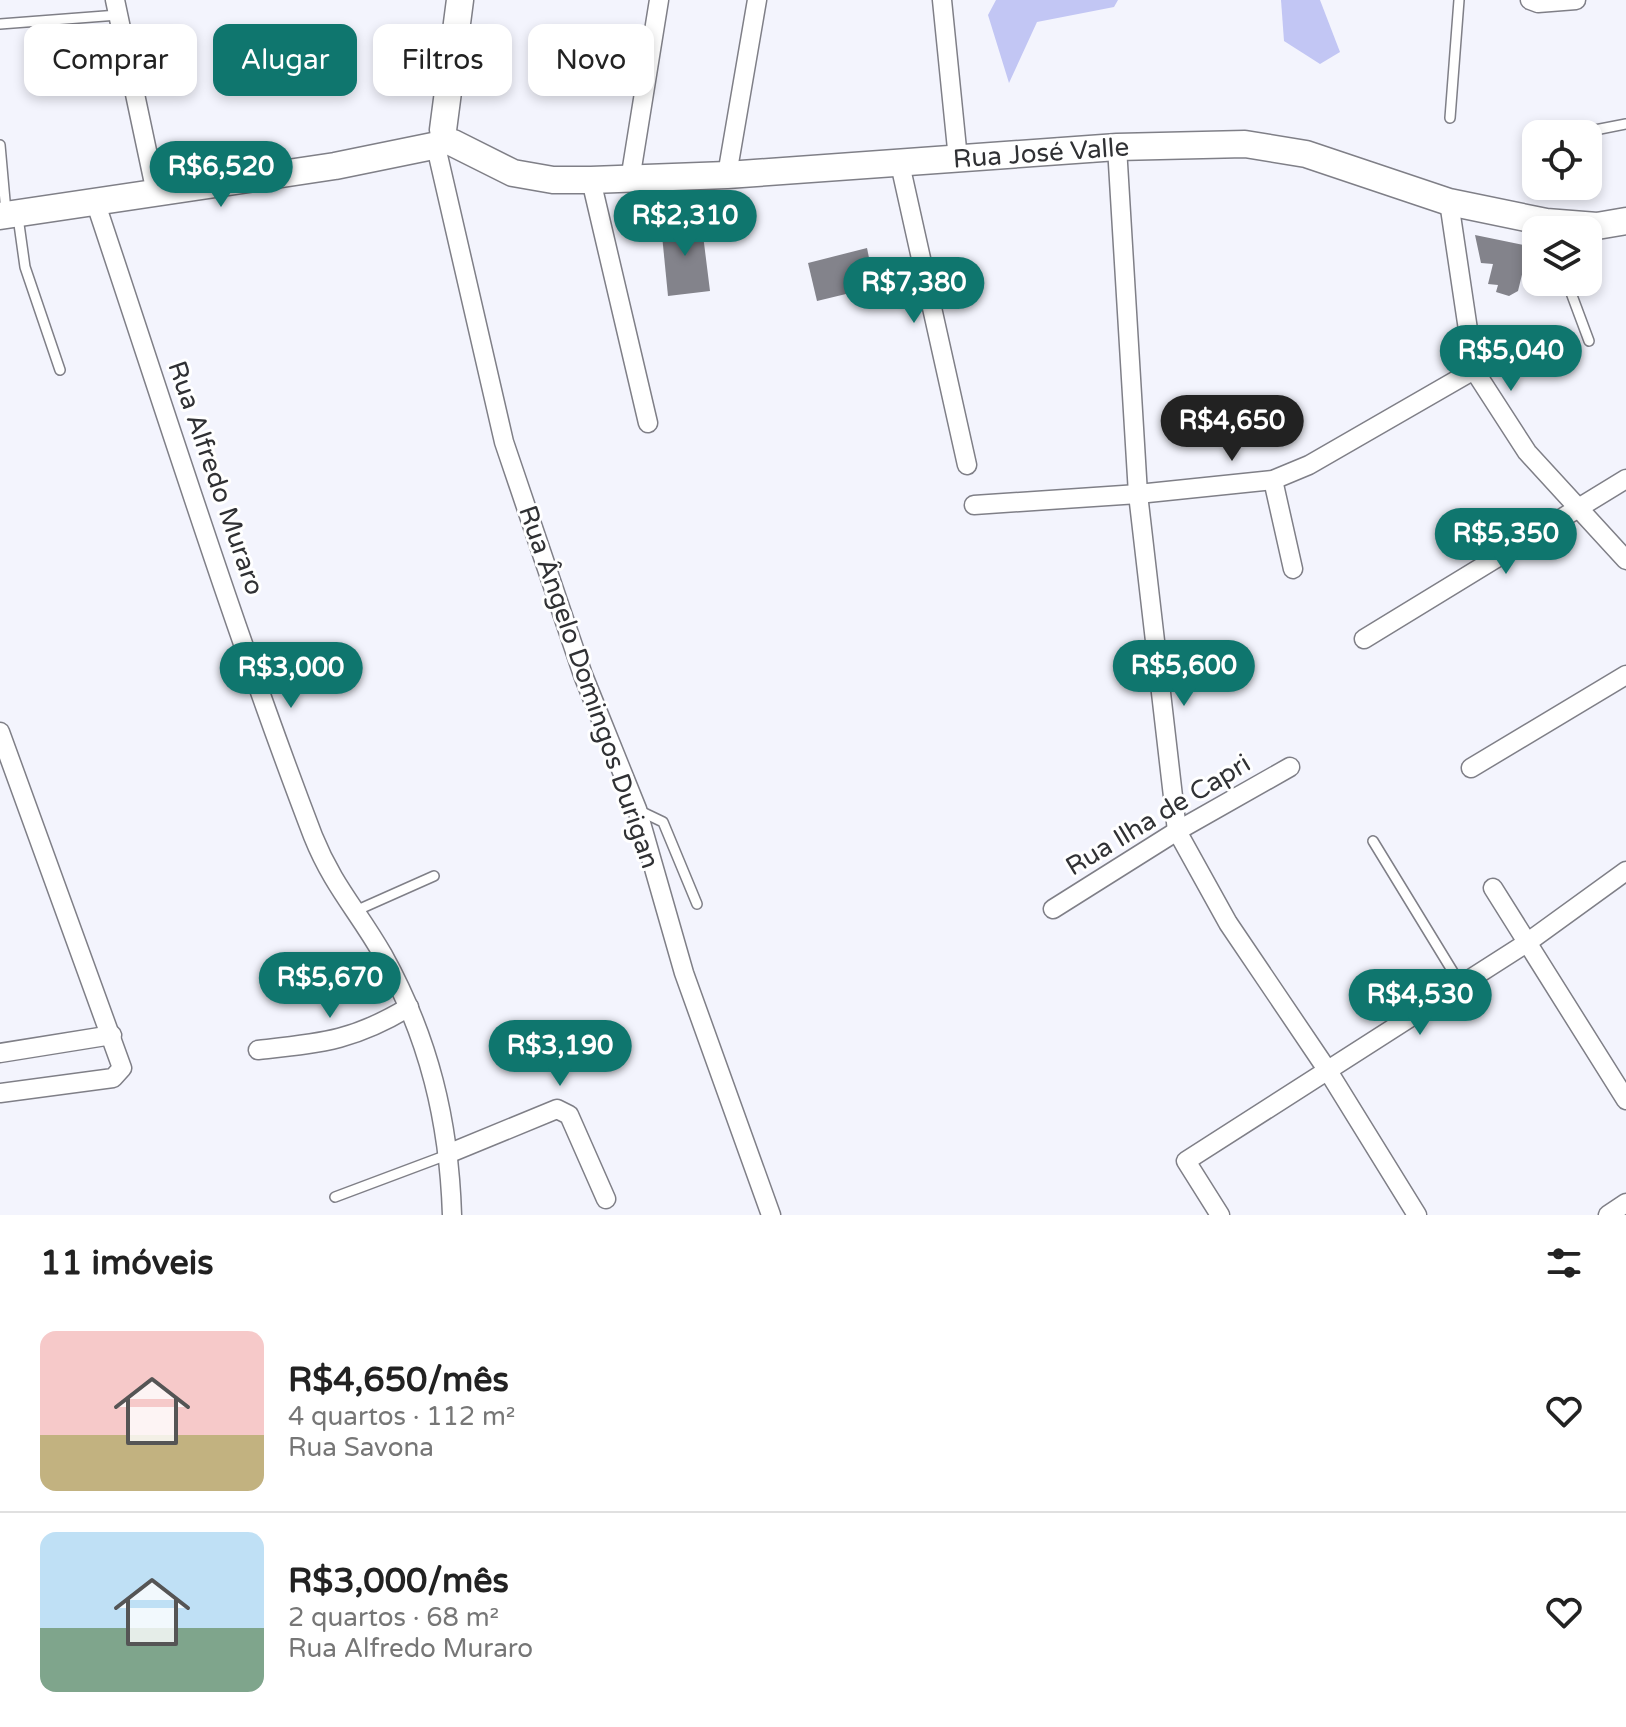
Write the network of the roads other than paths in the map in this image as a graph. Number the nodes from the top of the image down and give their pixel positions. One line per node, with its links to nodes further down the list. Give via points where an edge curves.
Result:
1 (460, 0): 13 (street, Rua Ângelo Domingos Durigan)
2 (659, 0): 20 (street)
3 (757, 0): 18 (street)
4 (942, 0): 16 (street)
5 (1459, 0): 10 (lane)
6 (1530, 0): 7 (street)
7 (1576, 0)
8 (116, 7): 9 (lane); 21 (street)
9 (0, 24)
10 (1450, 118)
11 (1626, 124): 12 (lane)
12 (1602, 129)
13 (442, 142): 19 (street, Rua José Valle, via 513,173); 21 (street, via 335,166); 46 (street, Rua Ângelo Domingos Durigan, via 504,442 583,675)
14 (0, 145): 24 (lane)
15 (1117, 147): 16 (street, Rua José Valle); 23 (street, Rua José Valle, via 1245,144 1306,154); 36 (street)
16 (958, 159): 17 (street, Rua José Valle)
17 (900, 164): 18 (street, Rua José Valle); 33 (street)
18 (727, 175): 20 (street, Rua José Valle)
19 (591, 180): 20 (street, Rua José Valle); 32 (street)
20 (630, 180)
21 (156, 193): 22 (street)
22 (95, 201): 24 (street); 54 (street, Rua Alfredo Muraro, via 297,793 327,870)
23 (1449, 202): 25 (street, Rua José Valle); 31 (street)
24 (8, 215): 30 (lane)
25 (1522, 220)
26 (1626, 221): 27 (street, Rua José Valle)
27 (1602, 225)
28 (1572, 296): 29 (lane)
29 (1589, 341)
30 (60, 370)
31 (1474, 370): 35 (street, via 1309,465); 38 (street, via 1527,452)
32 (648, 423)
33 (967, 465)
34 (1626, 479): 38 (street)
35 (1273, 480): 36 (street); 40 (street)
36 (1138, 494): 37 (street); 47 (street)
37 (974, 505)
38 (1577, 507): 39 (street); 41 (street)
39 (1626, 560)
40 (1293, 569)
41 (1364, 639)
42 (1626, 675): 45 (street)
43 (0, 732): 58 (street)
44 (1290, 767): 47 (street, Rua Ilha de Capri)
45 (1471, 768)
46 (637, 809): 52 (lane, via 663,822); 69 (street, Rua Ângelo Domingos Durigan, via 684,973)
47 (1177, 831): 53 (street, Rua Ilha de Capri); 61 (street, via 1228,923)
48 (1373, 841): 56 (lane)
49 (1626, 871): 55 (street)
50 (434, 876): 54 (lane)
51 (1493, 888): 55 (street)
52 (697, 904)
53 (1053, 909)
54 (353, 912): 57 (street, Rua Alfredo Muraro)
55 (1528, 942): 56 (street); 63 (street)
56 (1461, 985): 61 (street)
57 (409, 1007): 59 (street, via 374,1029 343,1040); 64 (street, Rua Alfredo Muraro, via 438,1087)
58 (112, 1035): 60 (street); 62 (street, via 120,1075)
59 (258, 1050)
60 (0, 1053)
61 (1328, 1071): 70 (street, via 1186,1161); 71 (street)
62 (0, 1093)
63 (1626, 1100)
64 (450, 1153): 65 (lane); 66 (street, via 557,1109 569,1115); 68 (street, Rua Alfredo Muraro)
65 (335, 1197)
66 (606, 1199)
67 (1626, 1203): 72 (street)
68 (452, 1215)
69 (771, 1215)
70 (1220, 1215)
71 (1417, 1215)
72 (1608, 1215)

